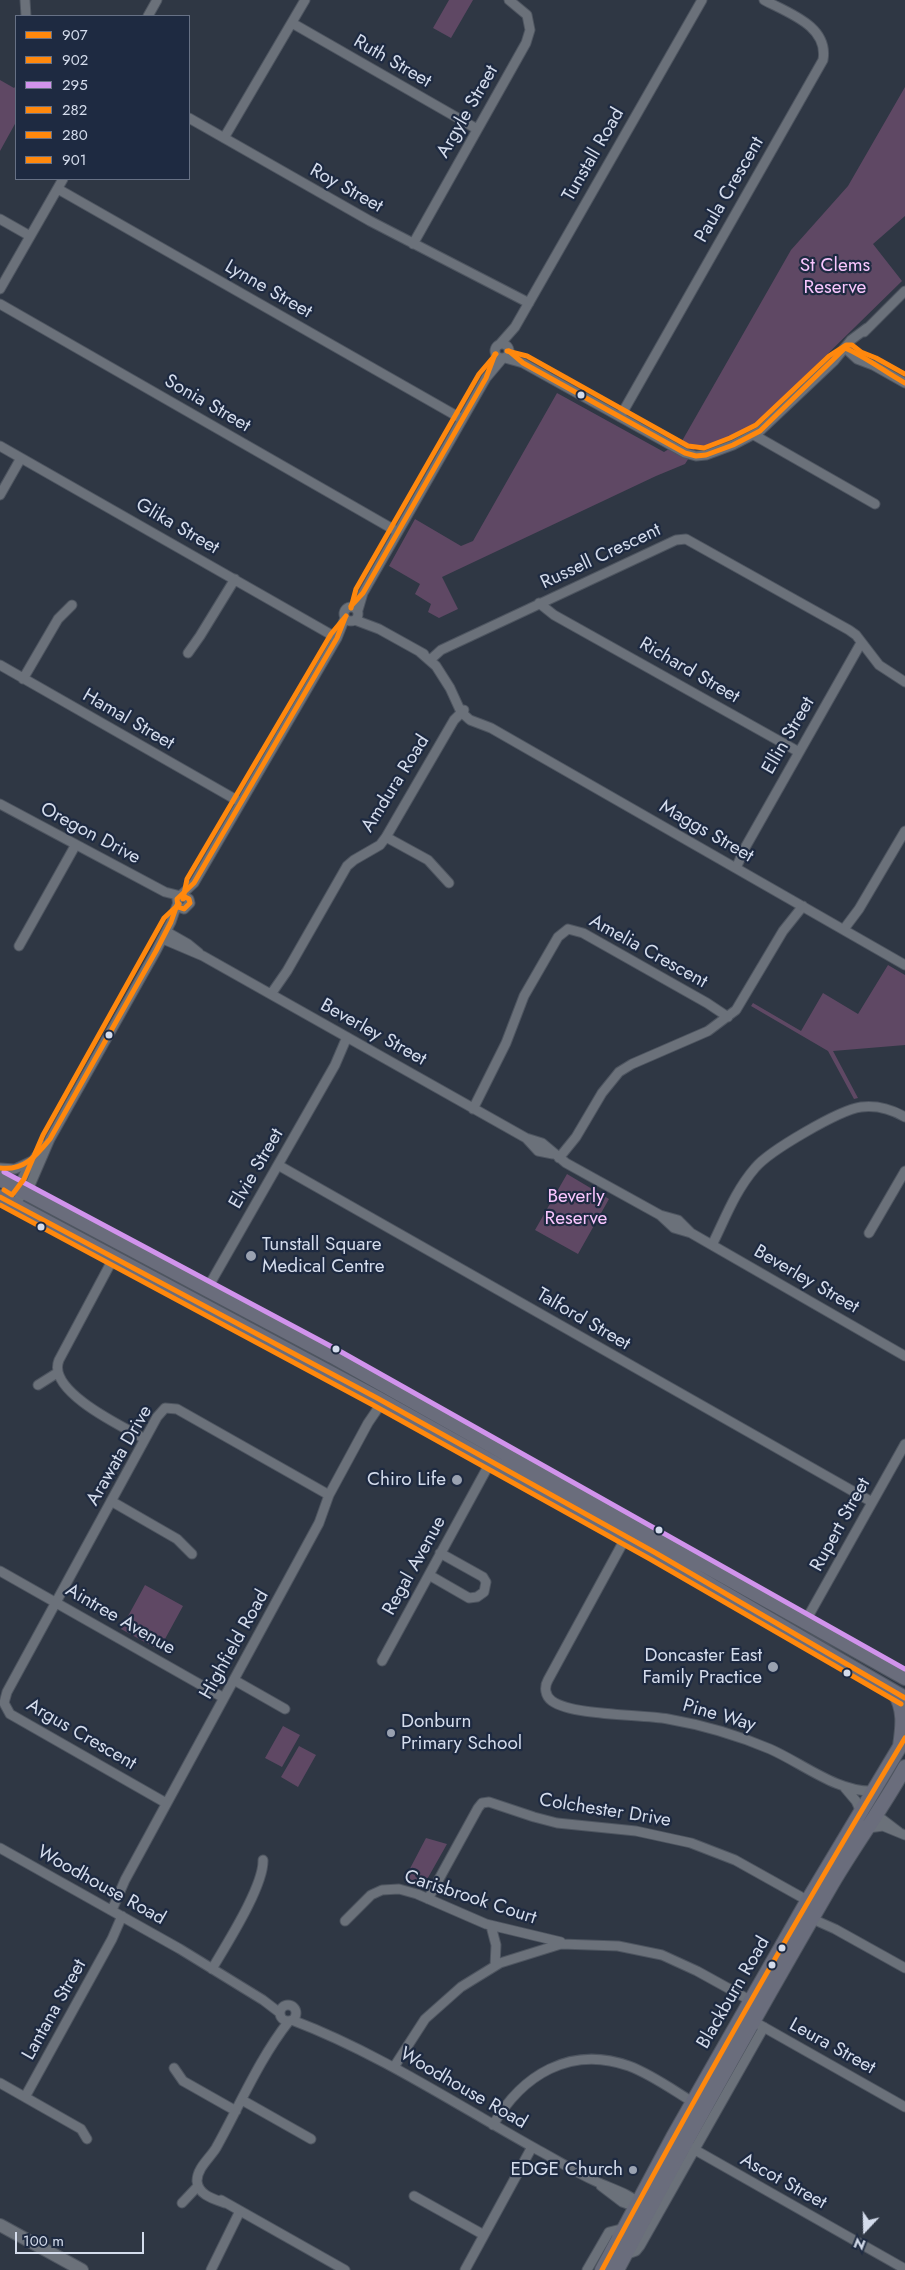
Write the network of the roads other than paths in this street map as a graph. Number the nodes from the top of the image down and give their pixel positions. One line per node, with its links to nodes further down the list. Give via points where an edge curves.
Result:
1 (25, 0): 7 (street)
2 (157, 0): 8 (street)
3 (305, 0): 9 (street)
4 (509, 0): 11 (street, Argyle Street, via 527,15 530,30 520,55)
5 (702, 0): 21 (street, Tunstall Road)
6 (764, 0): 25 (street, Paula Crescent, via 818,33 824,46 822,60)
7 (26, 15)
8 (149, 15)
9 (292, 23): 11 (street, Ruth Street); 12 (street)
10 (190, 119): 12 (street, Roy Street)
11 (477, 129): 17 (street, Argyle Street)
12 (224, 138): 17 (street, Roy Street)
13 (62, 180): 14 (street)
14 (58, 188): 16 (street); 26 (street, Lynne Street)
15 (0, 219): 16 (street)
16 (30, 236): 18 (street)
17 (413, 244): 21 (street, Roy Street)
18 (0, 289)
19 (905, 291): 22 (street, via 851,340)
20 (0, 304): 32 (street, Sonia Street)
21 (527, 306): 23 (street, Tunstall Road)
22 (849, 350): 24 (street); 27 (street, via 840,352 772,422)
23 (503, 352): 25 (street); 26 (street, Tunstall Road)
24 (905, 383)
25 (620, 417): 27 (street, via 696,456 718,451)
26 (462, 419): 32 (street, Tunstall Road)
27 (754, 435): 31 (street)
28 (0, 446): 29 (street, Glika Street)
29 (21, 458): 30 (street); 33 (street, Glika Street)
30 (0, 495)
31 (875, 504)
32 (398, 532): 36 (street, Tunstall Road)
33 (235, 579): 37 (street, Glika Street); 39 (street)
34 (543, 601): 38 (street, Russell Crescent, via 676,540 686,539 843,626); 40 (street, Russell Crescent, via 441,650); 45 (street, Richard Street, via 563,618)
35 (72, 604): 42 (street, via 58,619)
36 (353, 615): 37 (street, Tunstall Road); 40 (street)
37 (337, 638): 46 (street, Tunstall Road)
38 (861, 642): 43 (street, Russell Crescent, via 879,665); 45 (street, Ellin Street)
39 (188, 653)
40 (431, 659): 44 (street, via 443,668)
41 (0, 666): 42 (street, Hamal Street)
42 (23, 679): 46 (street, Hamal Street)
43 (905, 682)
44 (461, 709): 49 (street, Amdura Road); 51 (street, Maggs Street, via 470,720 491,728)
45 (799, 752): 51 (street, Ellin Street)
46 (240, 802): 53 (street, Tunstall Road)
47 (0, 804): 50 (street, Oregon Drive)
48 (905, 831): 55 (street)
49 (386, 837): 52 (street, via 428,860); 59 (street, Amdura Road, via 380,845 347,866)
50 (75, 846): 53 (street, Oregon Drive); 57 (street)
51 (734, 866): 54 (street, Maggs Street)
52 (449, 884)
53 (182, 902): 56 (street, Tunstall Road)
54 (799, 904): 55 (street, Maggs Street); 60 (street, via 740,1004)
55 (846, 931): 58 (street, Maggs Street)
56 (165, 935): 59 (street, Beverley Street); 64 (street, Tunstall Road)
57 (19, 946)
58 (905, 965)
59 (273, 996): 61 (street, Beverley Street)
60 (728, 1017): 62 (street, Amelia Crescent, via 583,933 568,929 558,937 524,996 506,1043); 65 (street, via 708,1031 619,1072)
61 (350, 1039): 62 (street, Beverley Street); 67 (street, Elvie Street)
62 (470, 1107): 65 (street, Beverley Street, via 526,1138 542,1143)
63 (905, 1117): 75 (street, via 880,1107 854,1109 779,1148 751,1172)
64 (50, 1139): 66 (street, Tunstall Road); 71 (street, Tunstall Road, via 39,1168)
65 (560, 1158): 75 (street, Beverley Street, via 660,1215 678,1220)
66 (32, 1161): 68 (street, via 15,1169); 71 (street, Tunstall Road)
67 (278, 1165): 77 (street, Elvie Street); 88 (street, Talford Street)
68 (0, 1168)
69 (905, 1170): 74 (street)
70 (0, 1179): 71 (main road)
71 (22, 1190): 73 (street, Tunstall Road); 77 (main road)
72 (0, 1198): 73 (main road)
73 (14, 1205): 76 (main road)
74 (869, 1233)
75 (709, 1244): 78 (street, Beverley Street)
76 (114, 1257): 79 (street, via 59,1360); 82 (main road)
77 (207, 1289): 81 (main road)
78 (905, 1356)
79 (57, 1374): 80 (street); 83 (street, via 94,1411)
80 (38, 1385)
81 (387, 1387): 82 (main road); 95 (main road)
82 (380, 1400): 85 (main road); 86 (street, Highfield Road, via 370,1412 368,1423)
83 (145, 1439): 86 (street, Arawata Drive, via 159,1414 165,1408 173,1408); 87 (street, Arawata Drive)
84 (905, 1444): 88 (street, Rupert Street)
85 (491, 1461): 89 (main road); 90 (street, Regal Avenue)
86 (328, 1494): 98 (street, Highfield Road, via 319,1522)
87 (111, 1501): 91 (street, via 177,1539); 94 (street, Arawata Drive)
88 (872, 1502): 95 (street, Rupert Street)
89 (626, 1537): 99 (main road); 105 (street, Pine Way, via 548,1680 546,1690 549,1698 573,1708 663,1718 717,1730 783,1755)
90 (440, 1553): 93 (street, Regal Avenue); 93 (street, via 483,1577 486,1582 484,1592 477,1598 469,1598)
91 (192, 1554)
92 (0, 1571): 94 (street, Aintree Avenue)
93 (429, 1575): 96 (street, Regal Avenue)
94 (56, 1603): 100 (street, Aintree Avenue); 107 (street, Argus Crescent, via 7,1692 6,1708 13,1716)
95 (805, 1622): 97 (main road)
96 (382, 1661)
97 (905, 1678)
98 (234, 1680): 100 (street, Highfield Road); 102 (street)
99 (892, 1691): 101 (main road); 103 (main road, via 903,1713)
100 (224, 1698): 107 (street, Highfield Road)
101 (905, 1698)
102 (285, 1709)
103 (903, 1742): 106 (main road, Blackburn Road)
104 (905, 1767): 108 (main road, Blackburn Road)
105 (845, 1788): 106 (street, Pine Way); 108 (street, Pine Way, via 856,1800)
106 (874, 1791): 108 (main road, Blackburn Road)
107 (166, 1803): 113 (street, Highfield Road)
108 (865, 1819): 109 (street, via 882,1819); 114 (main road, Blackburn Road)
109 (902, 1834)
110 (0, 1848): 113 (street, Woodhouse Road)
111 (263, 1860): 121 (street, via 256,1888)
112 (428, 1899): 114 (street, Colchester Drive, via 478,1808 489,1802 557,1823 636,1831 692,1843 736,1860); 116 (street, Carisbrook Court, via 405,1890 382,1890 366,1898); 117 (street, Carisbrook Court)
113 (109, 1909): 115 (street, Woodhouse Road)
114 (811, 1910): 120 (street, Colchester Drive, via 835,1929); 122 (main road, Blackburn Road)
115 (125, 1917): 121 (street, Woodhouse Road); 128 (street, Lantana Street)
116 (345, 1921)
117 (491, 1926): 118 (street, Carisbrook Court); 119 (street, via 496,1944)
118 (565, 1943): 119 (street); 122 (street, via 618,1946 656,1954 697,1970)
119 (495, 1966): 125 (street, via 461,1987 433,2011 416,2031)
120 (905, 1968)
121 (212, 1969): 123 (street, Woodhouse Road)
122 (756, 2004): 124 (main road, Blackburn Road)
123 (287, 2015): 125 (street, Woodhouse Road); 129 (street)
124 (753, 2021): 130 (main road, Blackburn Road); 131 (street, Leura Street); 136 (street)
125 (394, 2067): 133 (street, Woodhouse Road)
126 (174, 2068): 132 (street, via 183,2081)
127 (0, 2083): 128 (street)
128 (25, 2097): 134 (street, via 81,2129)
129 (242, 2100): 132 (street); 135 (street)
130 (698, 2105): 133 (street, via 630,2067 604,2060 573,2061 530,2080 509,2100); 136 (main road, Blackburn Road)
131 (905, 2107)
132 (236, 2111): 138 (street)
133 (493, 2125): 137 (street, Woodhouse Road)
134 (87, 2139)
135 (311, 2139)
136 (683, 2143): 143 (main road, Blackburn Road); 148 (street, via 640,2246); 149 (street, Ascot Street)
137 (532, 2147): 143 (street, Woodhouse Road, via 595,2181 621,2201); 147 (street)
138 (214, 2150): 139 (street, via 199,2172); 141 (street, via 203,2182 207,2190)
139 (198, 2186): 141 (street, via 203,2194); 142 (street)
140 (414, 2196): 147 (street)
141 (225, 2203): 144 (street)
142 (182, 2204)
143 (641, 2206): 146 (main road, Blackburn Road); 148 (main road, Blackburn Road)
144 (243, 2213): 151 (street); 152 (street)
145 (0, 2224): 150 (street)
146 (625, 2228): 154 (street, via 609,2232); 155 (main road, Blackburn Road)
147 (484, 2235): 153 (street)
148 (625, 2255): 156 (main road, Blackburn Road)
149 (905, 2269)
150 (82, 2270)
151 (211, 2270)
152 (345, 2270)
153 (465, 2270)
154 (587, 2270)
155 (602, 2270)
156 (617, 2270)

